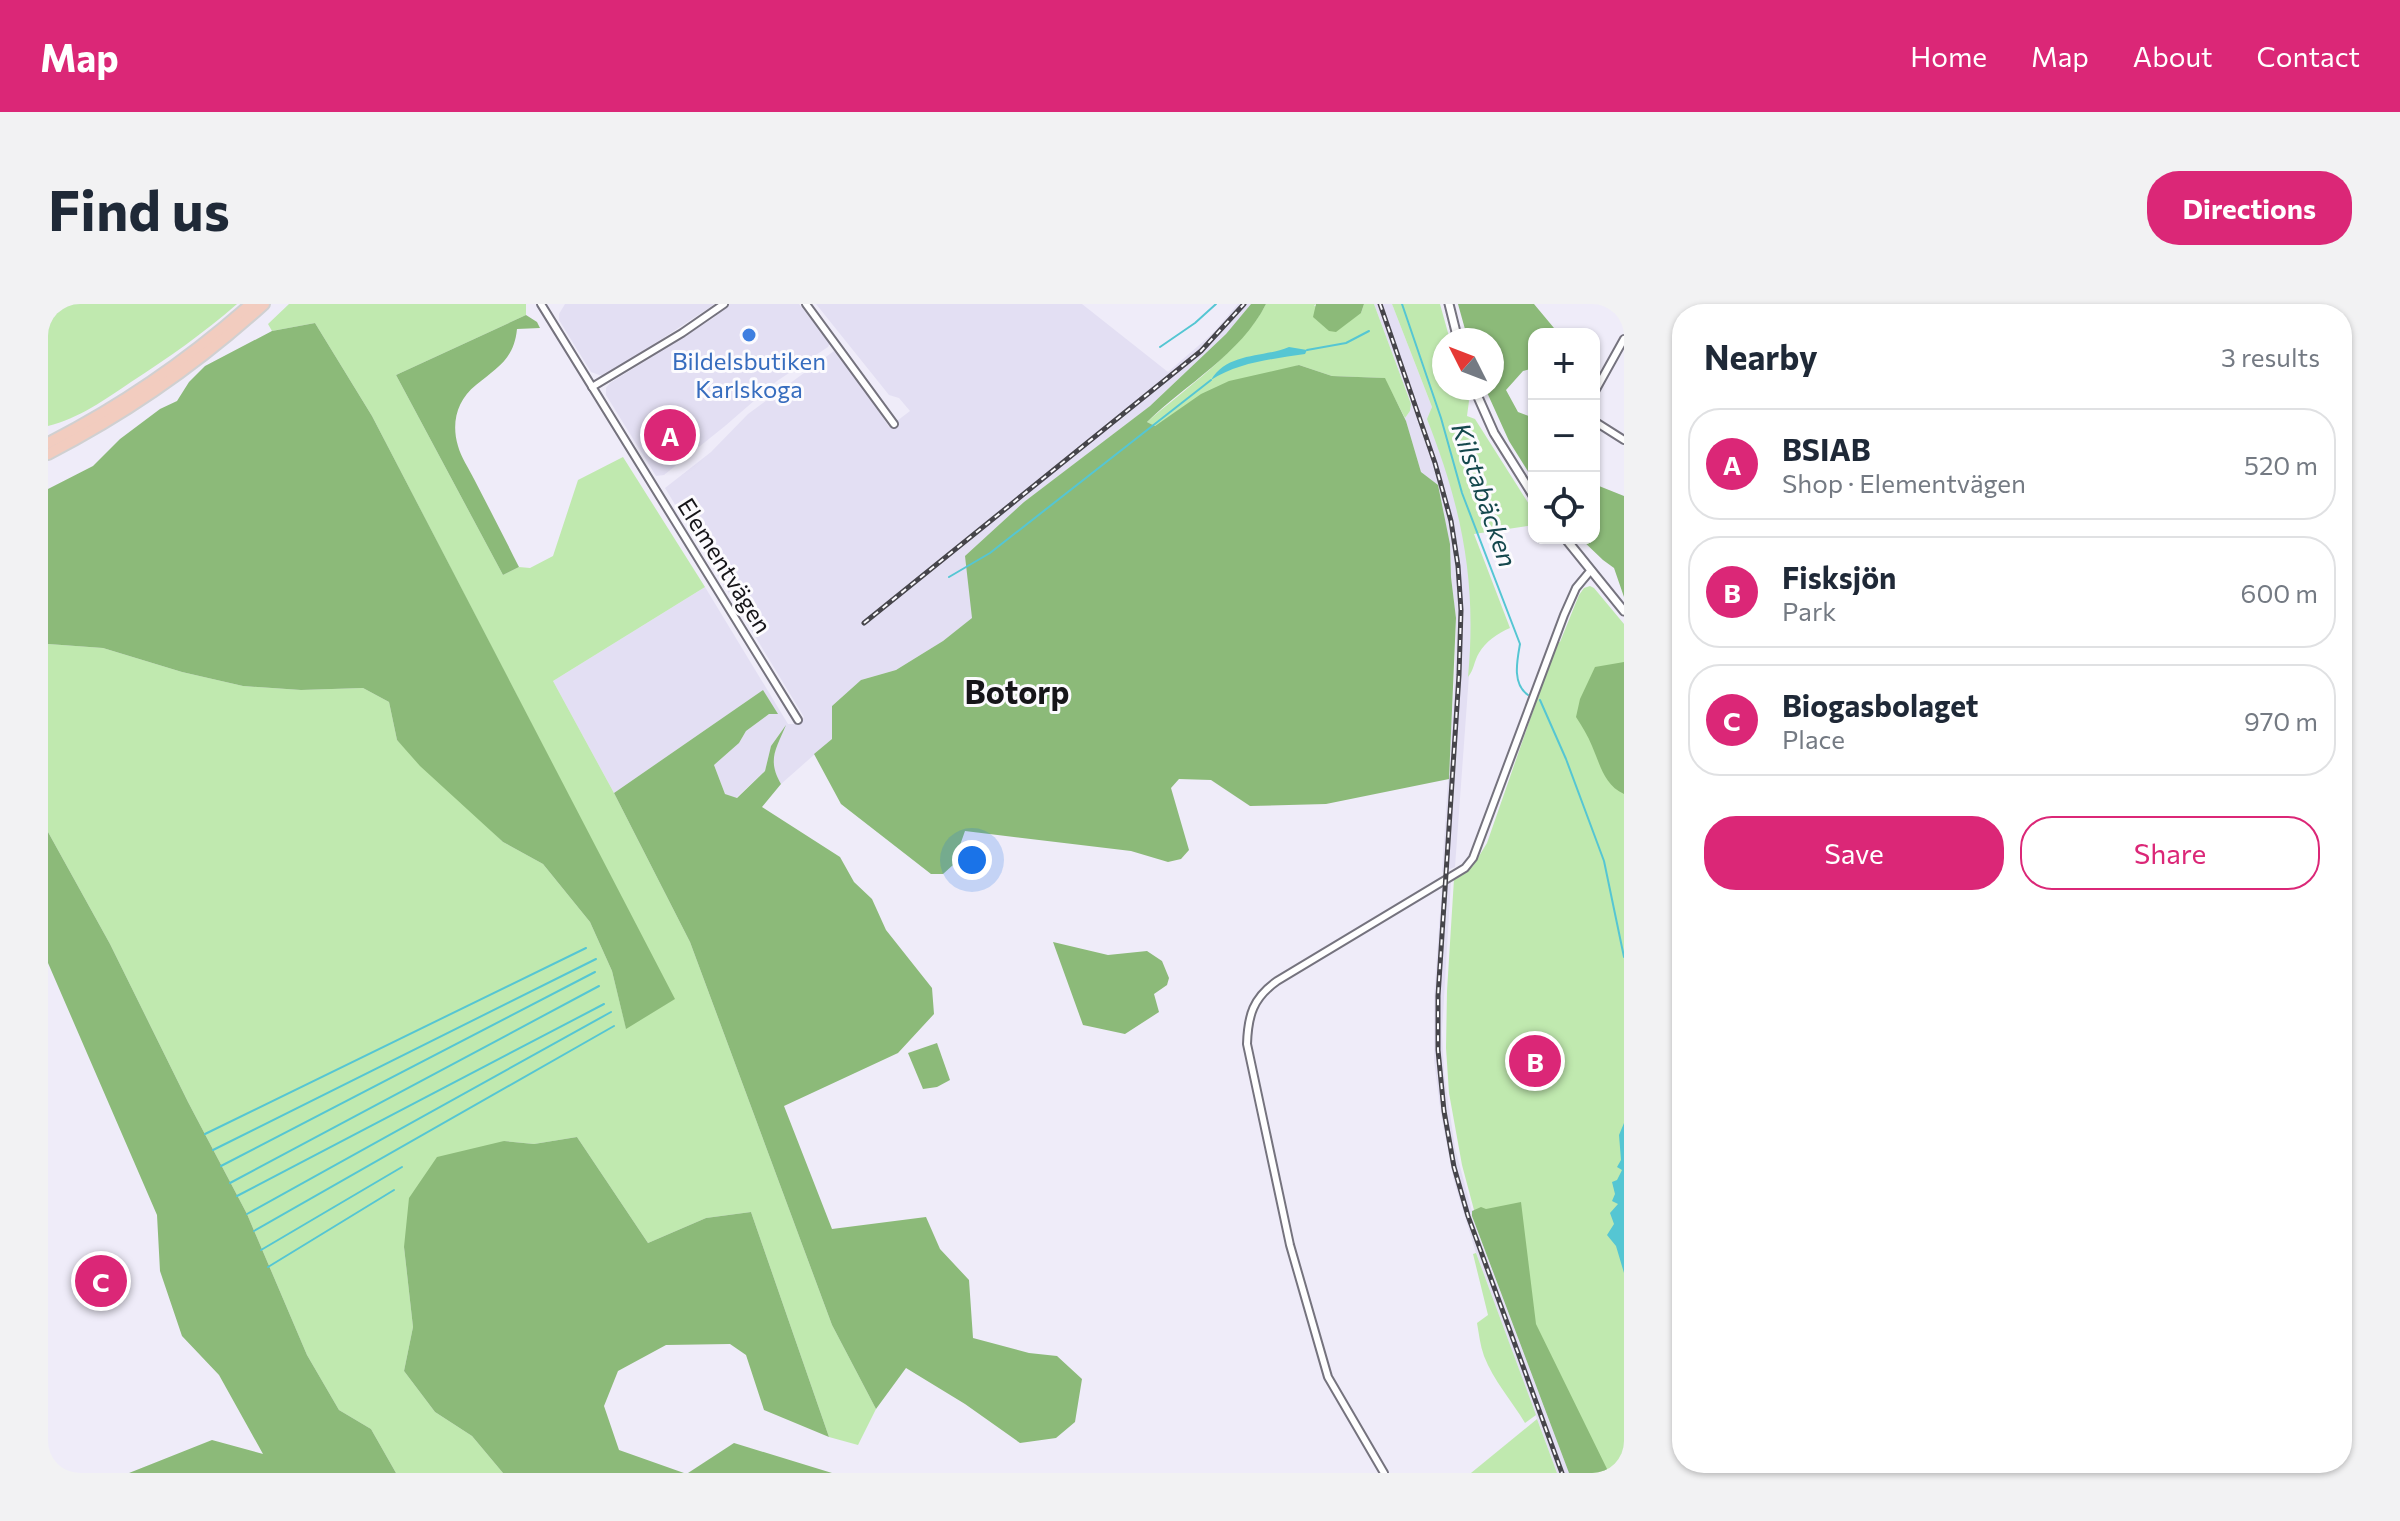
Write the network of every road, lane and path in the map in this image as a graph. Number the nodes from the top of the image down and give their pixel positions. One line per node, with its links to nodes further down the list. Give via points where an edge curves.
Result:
1 (251, 304): 16 (highway, via 158,377)
2 (264, 304): 17 (highway, via 148,395)
3 (552, 304): 7 (street)
4 (724, 304): 11 (street)
5 (806, 304): 13 (street)
6 (1449, 304): 8 (street)
7 (543, 306): 11 (street, Elementvägen)
8 (1455, 328)
9 (1624, 339): 10 (street)
10 (1600, 382)
11 (592, 387): 22 (street, Elementvägen)
12 (1479, 400): 18 (street)
13 (894, 424)
14 (1600, 425): 15 (street)
15 (1624, 440)
16 (50, 442)
17 (48, 454)
18 (1528, 487)
19 (1570, 544): 20 (street)
20 (1591, 570): 21 (street); 23 (street, via 1564,615 1473,858 1465,868 1277,981 1252,1011 1247,1044 1300,1283 1328,1377)
21 (1624, 611)
22 (798, 720)
23 (1384, 1473)

